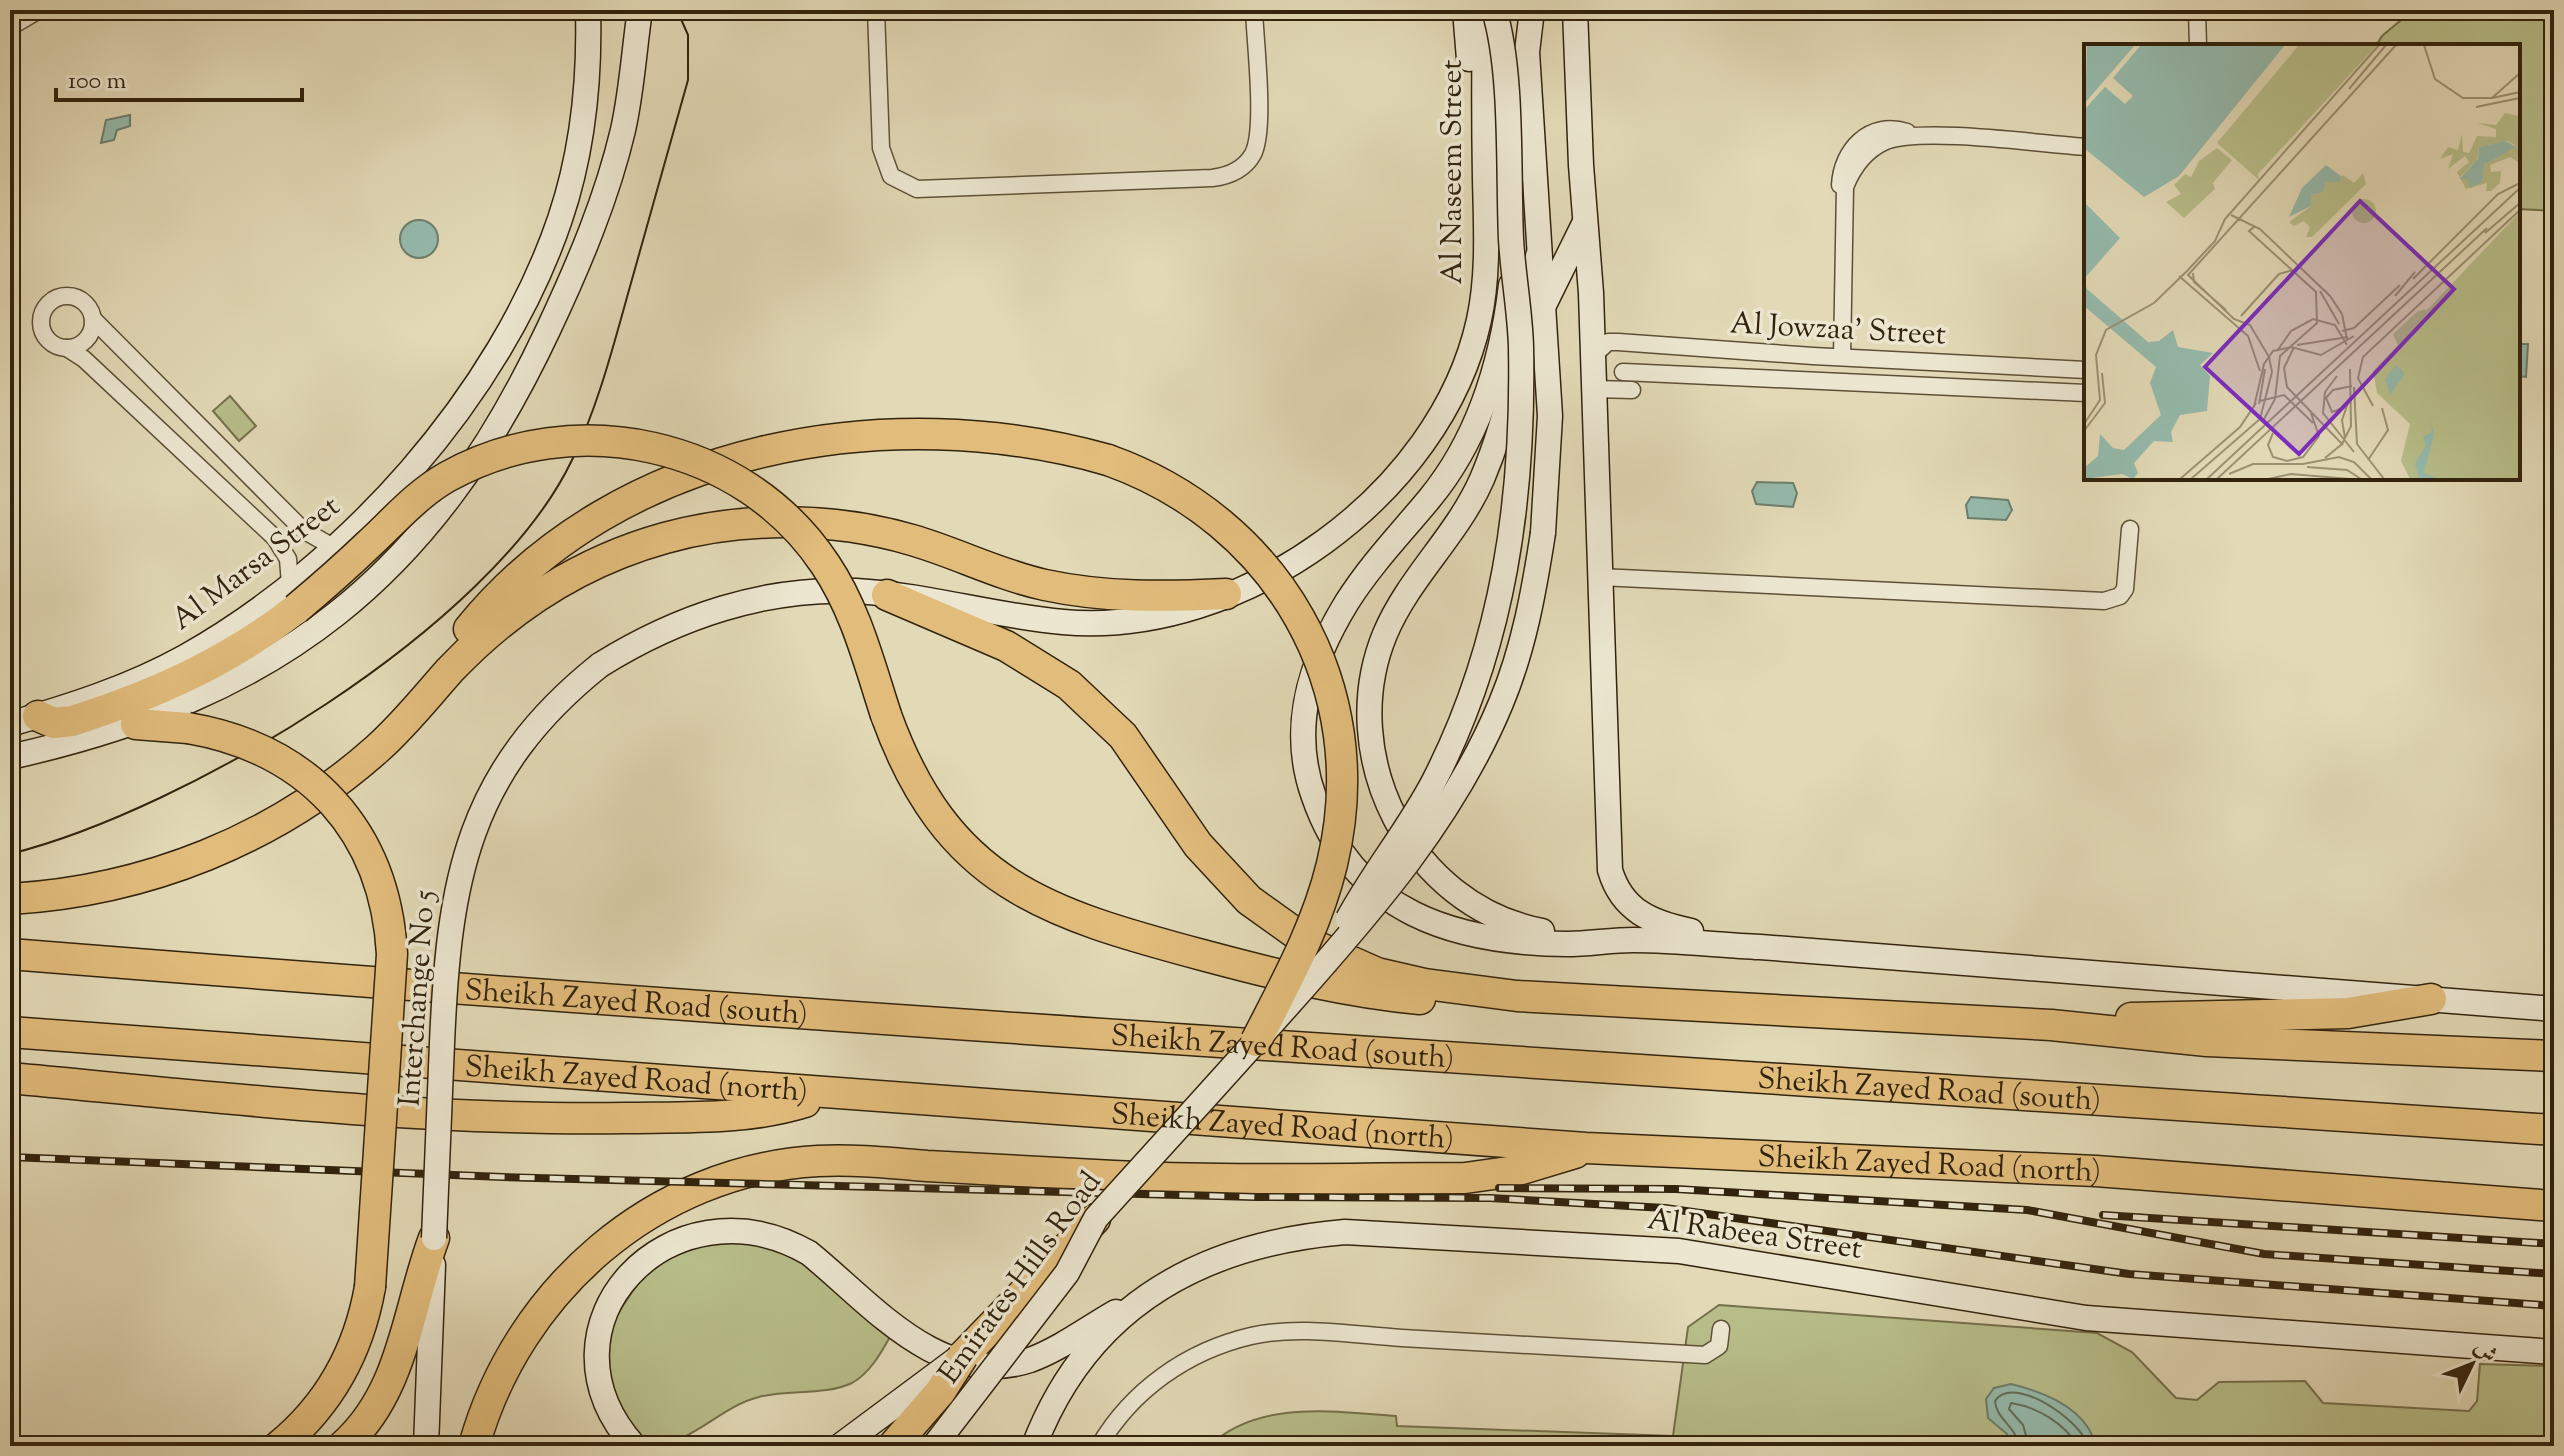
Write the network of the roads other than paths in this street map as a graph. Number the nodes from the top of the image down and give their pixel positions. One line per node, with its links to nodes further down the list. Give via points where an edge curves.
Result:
1 (39, 10): 13 (street)
2 (588, 10): 35 (main road, Al Marsa Street, via 588,77 579,148 561,218 535,281 492,358 436,438)
3 (640, 10): 42 (main road, via 630,95 606,188 564,296 467,478 422,533 344,610 220,689)
4 (876, 10): 5 (street, via 881,148 891,176 917,189 1212,178 1235,172 1252,155 1259,131)
5 (1254, 10)
6 (1465, 10): 16 (main road, via 1471,90)
7 (1485, 10): 14 (main road, Al Naseem Street)
8 (1494, 10): 20 (main road, bridge, via 1503,49)
9 (1500, 10): 14 (main road)
10 (1532, 10): 19 (main road, via 1527,52)
11 (1575, 10): 18 (main road)
12 (2198, 11): 15 (street)
13 (10, 27)
14 (1483, 38): 16 (main road, Al Naseem Street)
15 (2198, 44)
16 (1484, 127): 37 (main road, Al Naseem Street, via 1483,297 1473,344 1445,411 1388,486 1340,531 1285,567)
17 (2084, 147): 25 (street, via 1885,130 1857,143 1841,170)
18 (1584, 224): 21 (main road); 24 (main road)
19 (1538, 256): 21 (main road); 45 (main road, via 1521,349 1490,459 1468,507 1407,592 1385,633 1371,682 1367,727 1376,777 1391,813 1415,850 1445,881 1480,907 1519,926)
20 (1513, 271): 45 (main road, via 1497,367 1471,434 1433,495 1368,572 1332,626 1308,688 1304,754 1317,809 1335,843 1358,873 1402,909 1454,931 1538,943); 48 (main road, bridge, via 1521,345 1518,492 1487,649 1434,781)
21 (1543, 307): 48 (main road, bridge, via 1550,455 1543,533 1523,641 1489,730 1455,792 1414,854)
22 (93, 319): 23 (street, via 89,336); 23 (street, via 87,306 71,297 47,306 41,326 45,336); 35 (street, via 303,530)
23 (67, 348): 39 (street, via 275,538 288,559)
24 (1593, 356): 25 (street, Al Jowzaa' Street, via 1608,342 1618,342); 31 (main road)
25 (1842, 357): 26 (street, Al Jowzaa' Street)
26 (1864, 359): 27 (street, Al Jowzaa' Street); 30 (street)
27 (1894, 360): 28 (street, Al Jowzaa' Street); 30 (street)
28 (2084, 370)
29 (1623, 372): 30 (street)
30 (1879, 383): 33 (street)
31 (1594, 389): 32 (street); 36 (main road)
32 (1632, 390)
33 (2084, 393)
34 (2130, 529): 36 (street, via 2125,589 2104,601)
35 (335, 548): 39 (main road, Al Marsa Street)
36 (1600, 577): 46 (main road, via 1613,880 1630,907 1648,919)
37 (1226, 594): 38 (main road, Al Naseem Street, via 1173,612 1092,623); 40 (highway, via 1135,597 1075,591 1019,579 881,532 819,524 726,526 637,546 555,585 484,638)
38 (887, 595): 49 (highway, via 1006,646 1069,685 1123,736 1222,874 1288,930 1377,973); 62 (main road, Interchange No 5, bridge, via 827,591 738,604 666,629 600,665 553,706 514,754 483,808 461,866 446,958)
39 (293, 596): 41 (highway, via 247,645 175,684 72,721); 49 (highway, bridge, via 447,477 494,456 545,443 624,442 676,454 747,487 789,521 823,561 849,606 914,782 940,823 991,872 1056,909 1127,935 1332,988 1447,1001)
40 (427, 697): 44 (highway, via 379,747 325,791 235,843 137,879); 54 (highway, bridge, via 472,626 532,568 614,511 709,468 810,442 910,432 998,436 1108,460 1180,493 1252,552 1305,628 1333,703 1342,782 1332,863 1304,944)
41 (24, 720)
42 (136, 724): 43 (main road); 67 (highway, bridge, via 232,738 274,756 328,797 373,862 391,933 367,1305 353,1349 331,1389)
43 (10, 757)
44 (10, 899)
45 (1604, 941): 46 (main road)
46 (1760, 947): 50 (main road)
47 (10, 954): 58 (highway, Sheikh Zayed Road (south), via 1302,1050)
48 (1324, 964): 54 (main road, bridge)
49 (1517, 996): 52 (highway)
50 (2431, 999): 51 (main road); 52 (highway, via 2348,1013 2116,1018)
51 (2554, 1009)
52 (2051, 1025): 55 (highway, via 2196,1040)
53 (10, 1032): 57 (highway, Sheikh Zayed Road (north))
54 (1256, 1041): 61 (main road, Emirates Hills Road, bridge)
55 (2554, 1056)
56 (10, 1078): 57 (highway, via 335,1107 541,1118 744,1114)
57 (827, 1095): 59 (highway, Sheikh Zayed Road (north))
58 (2554, 1130)
59 (1586, 1148): 60 (highway, Sheikh Zayed Road (north), via 2096,1171); 70 (highway, via 1515,1171 1465,1178 1132,1177 844,1161 791,1164 739,1175 647,1215 565,1281 514,1349 490,1396)
60 (2554, 1206)
61 (1096, 1218): 66 (highway, bridge); 74 (main road, Emirates Hills Road, bridge, via 1067,1273)
62 (434, 1238): 68 (highway, via 389,1387); 69 (main road, Interchange No 5)
63 (1149, 1293): 65 (main road, Al Rabeea Street, via 1194,1267 1243,1249 1345,1232 1679,1251 2006,1307 2164,1324); 71 (main road, via 1029,1360 973,1365 920,1344 790,1242 730,1229 689,1235 652,1254 623,1283 599,1338 602,1396); 75 (main road, Al Rabeea Street, via 1085,1358)
64 (1721, 1329): 76 (street, via 1719,1346 1705,1355 1325,1333 1254,1335 1220,1345 1158,1379 1131,1402)
65 (2554, 1352)
66 (963, 1356): 72 (main road, bridge); 73 (highway, bridge)
67 (279, 1446)
68 (343, 1446)
69 (426, 1446)
70 (474, 1446)
71 (634, 1446)
72 (840, 1446)
73 (893, 1446)
74 (934, 1446)
75 (1034, 1446)
76 (1099, 1446)

